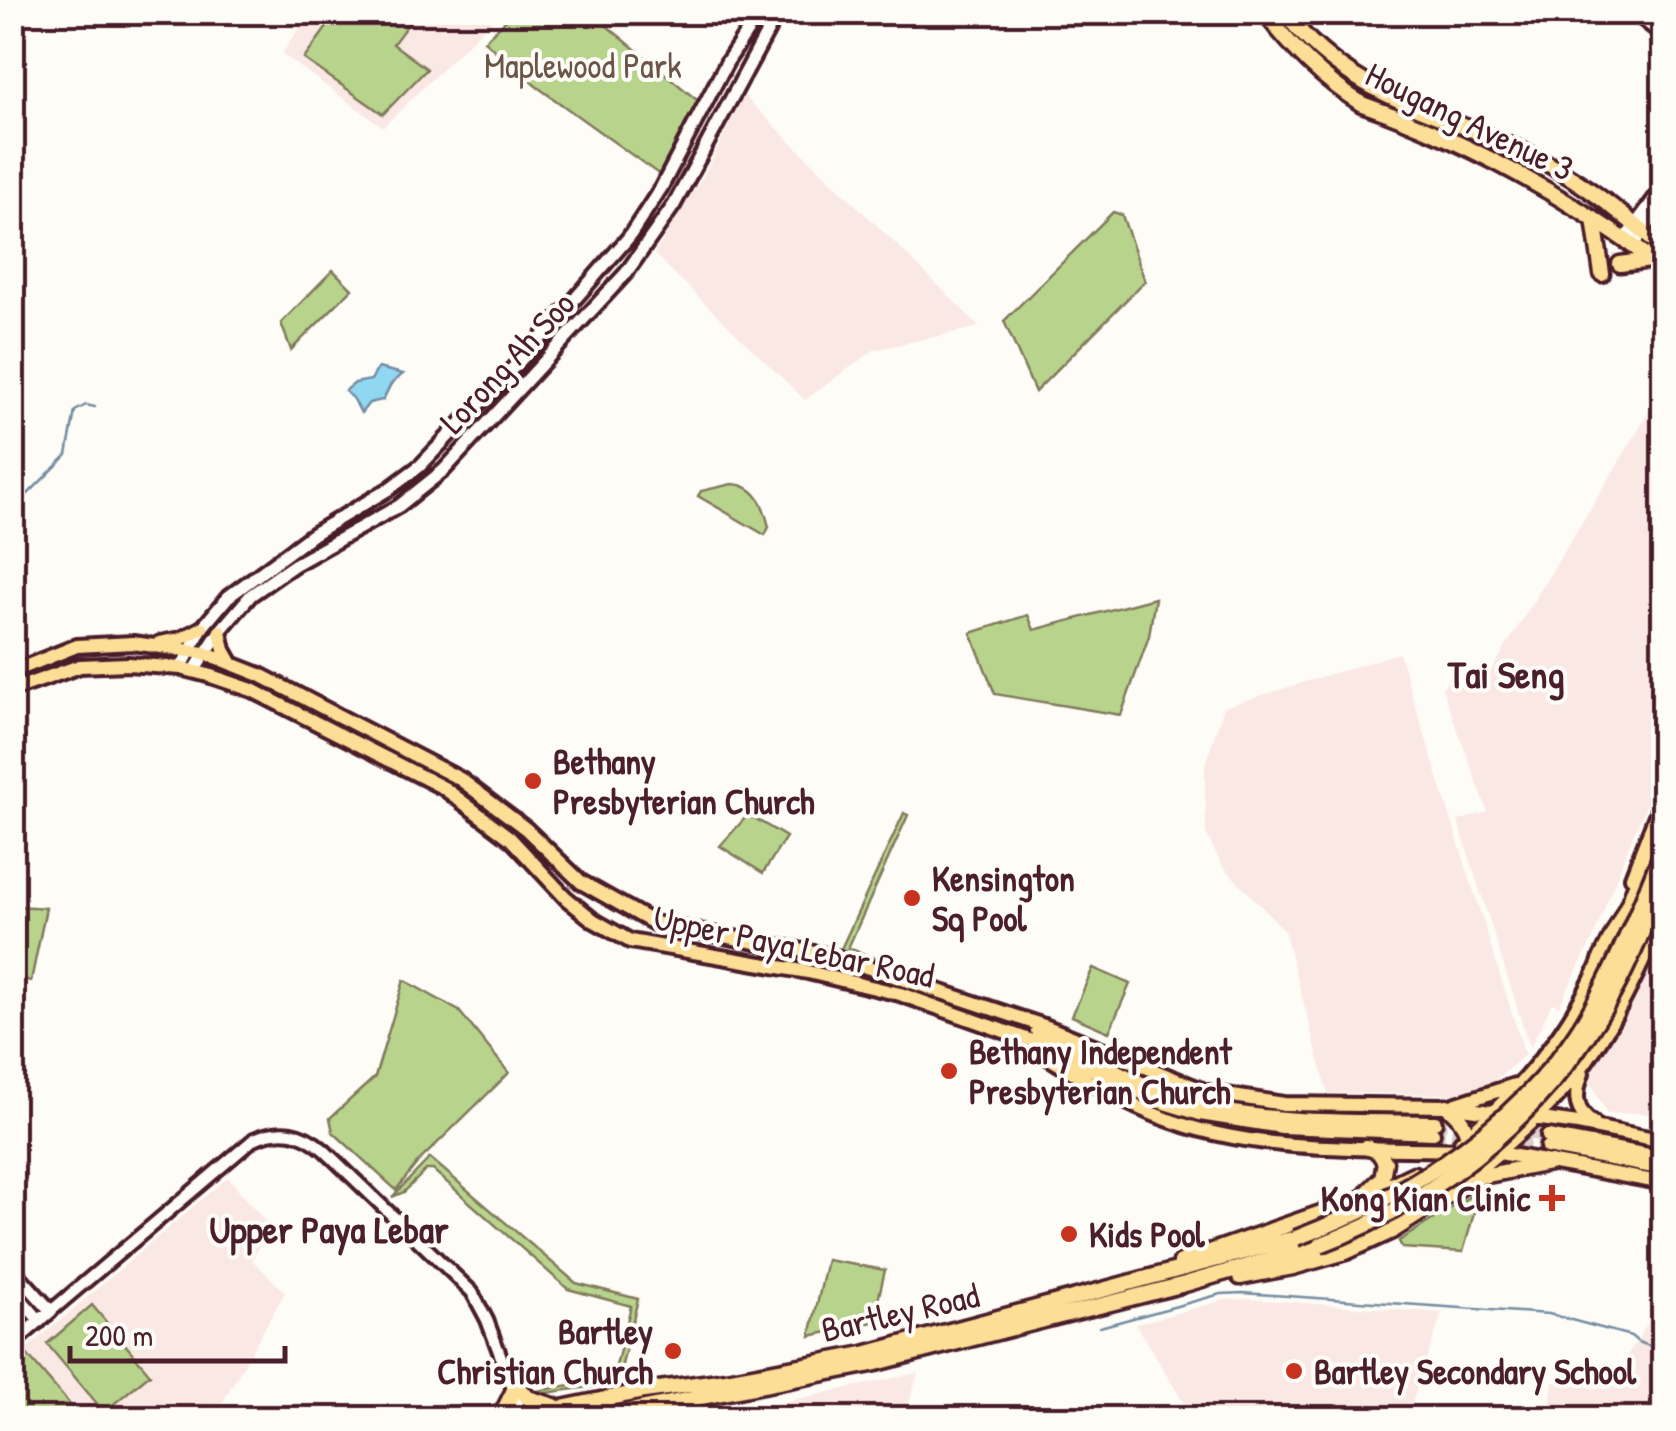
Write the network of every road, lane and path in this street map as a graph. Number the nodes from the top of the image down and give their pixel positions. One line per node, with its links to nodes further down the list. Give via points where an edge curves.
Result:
1 (760, 12): 17 (main road, Lorong Ah Soo, via 646,213 605,267 420,466)
2 (778, 12): 19 (main road, Lorong Ah Soo, via 674,205 626,273 444,470 399,506 262,587)
3 (1264, 12): 11 (highway, Hougang Avenue 3, via 1296,52 1342,92 1525,176)
4 (1284, 12): 12 (highway, Hougang Avenue 3, via 1306,40 1358,81 1559,170)
5 (1634, 12): 8 (main road)
6 (1653, 12): 7 (main road)
7 (1664, 21)
8 (1664, 36)
9 (1664, 186): 12 (main road)
10 (1664, 203): 12 (main road)
11 (1594, 219): 12 (highway, Hougang Avenue 3); 15 (highway)
12 (1634, 236): 13 (highway, Hougang Avenue 3)
13 (1660, 259): 14 (highway)
14 (1620, 264)
15 (1602, 274)
16 (320, 513): 17 (main road)
17 (338, 519): 18 (main road, Lorong Ah Soo, via 239,587)
18 (202, 628): 20 (main road, via 172,642); 21 (main road, Lorong Ah Soo)
19 (220, 630): 21 (main road, Lorong Ah Soo); 22 (main road)
20 (133, 643): 21 (main road, Upper Paya Lebar Road); 24 (main road, Upper Paya Lebar Road, via 77,646)
21 (197, 652): 22 (main road, Upper Paya Lebar Road); 23 (main road, Lorong Ah Soo)
22 (232, 664): 30 (main road, Upper Paya Lebar Road, via 460,779 526,828)
23 (187, 670): 25 (main road, Upper Paya Lebar Road, via 80,666); 31 (main road, Upper Paya Lebar Road, via 252,690 444,788 510,838)
24 (12, 672)
25 (12, 690)
26 (1664, 796): 33 (main road)
27 (1664, 813): 33 (highway)
28 (1664, 848): 57 (highway, Bartley Road, bridge, via 1591,1010 1516,1104 1466,1146 1350,1217)
29 (1664, 878): 56 (highway, Bartley Road, bridge, via 1630,960 1579,1048 1492,1144 1382,1218 1320,1245)
30 (581, 882): 31 (main road); 34 (main road, Upper Paya Lebar Road, via 654,923 832,956)
31 (566, 898): 35 (main road, Upper Paya Lebar Road, via 638,944 808,972)
32 (1664, 914): 36 (main road, via 1626,998)
33 (1601, 960): 37 (main road)
34 (957, 996): 35 (main road, Upper Paya Lebar Road, via 1204,1105 1434,1128 1282,1127 1200,1114); 38 (main road, Upper Paya Lebar Road, via 1207,1092 1284,1104)
35 (988, 1025): 44 (main road, Upper Paya Lebar Road, via 1160,1117 1238,1139)
36 (1594, 1048): 40 (main road); 41 (main road, via 1576,1101 1584,1118)
37 (1529, 1075): 38 (main road, via 1512,1088); 39 (main road)
38 (1439, 1106): 39 (main road, Upper Paya Lebar Road); 43 (highway, via 1458,1116); 45 (main road, via 1460,1127)
39 (1492, 1115): 40 (main road, Upper Paya Lebar Road); 43 (main road)
40 (1535, 1118): 41 (main road, Upper Paya Lebar Road); 47 (main road)
41 (1612, 1131): 42 (main road, Upper Paya Lebar Road)
42 (1664, 1141)
43 (1469, 1142): 45 (main road); 47 (main road); 52 (highway)
44 (1366, 1147): 45 (main road, Upper Paya Lebar Road); 53 (highway, via 1382,1156 1385,1171)
45 (1444, 1149): 50 (highway)
46 (1548, 1149): 47 (main road); 48 (main road); 49 (main road); 51 (main road); 52 (highway)
47 (1499, 1152): 52 (highway)
48 (1664, 1158)
49 (1664, 1169)
50 (1416, 1173): 53 (highway); 54 (highway, via 1435,1173 1444,1186)
51 (1664, 1183)
52 (1453, 1191): 54 (highway)
53 (1355, 1200): 57 (highway)
54 (1433, 1205): 56 (highway, via 1346,1252)
55 (12, 1268): 59 (main road)
56 (1185, 1284): 65 (highway, Bartley Road, via 872,1364)
57 (1131, 1285): 63 (highway, Bartley Road, via 864,1354)
58 (12, 1290): 60 (main road)
59 (51, 1311): 60 (main road); 62 (street, via 254,1139 291,1132 324,1150 461,1278 483,1311)
60 (40, 1321): 61 (main road)
61 (12, 1344)
62 (519, 1407): 63 (highway, Bartley Road); 63 (highway, via 528,1398); 64 (highway)
63 (560, 1407)
64 (500, 1418)
65 (593, 1418)

